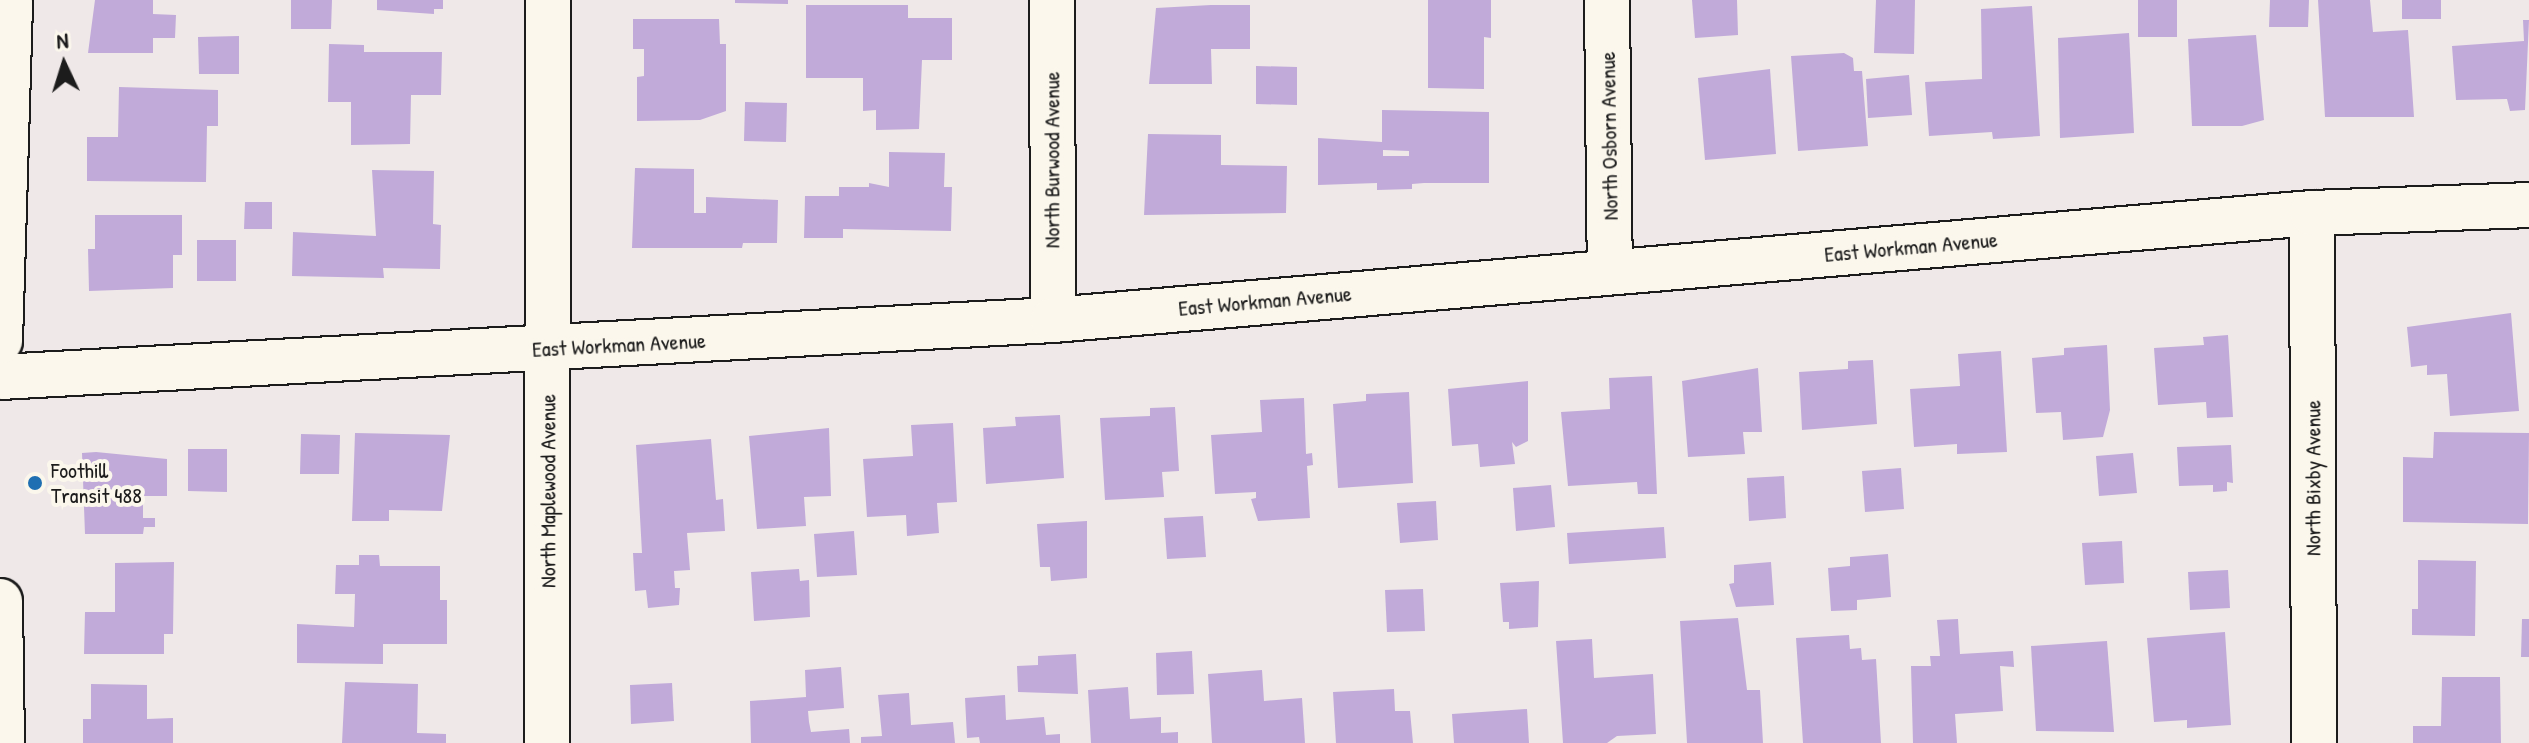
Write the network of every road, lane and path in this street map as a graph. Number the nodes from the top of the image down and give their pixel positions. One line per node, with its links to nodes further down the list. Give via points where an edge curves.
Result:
1 (10, 0): 9 (street)
2 (548, 0): 10 (street, North Maplewood Avenue)
3 (1052, 0): 8 (street, North Burwood Avenue)
4 (1607, 0): 7 (street, North Osborn Avenue)
5 (2529, 205): 6 (street, East Workman Avenue)
6 (2312, 213): 7 (street, East Workman Avenue); 15 (street, North Bixby Avenue)
7 (1610, 272): 8 (street, East Workman Avenue)
8 (1053, 320): 10 (street, East Workman Avenue)
9 (0, 341)
10 (549, 350): 11 (street, East Workman Avenue); 14 (street, North Maplewood Avenue)
11 (0, 377)
12 (0, 601): 13 (street)
13 (2, 743)
14 (547, 743)
15 (2314, 743)

